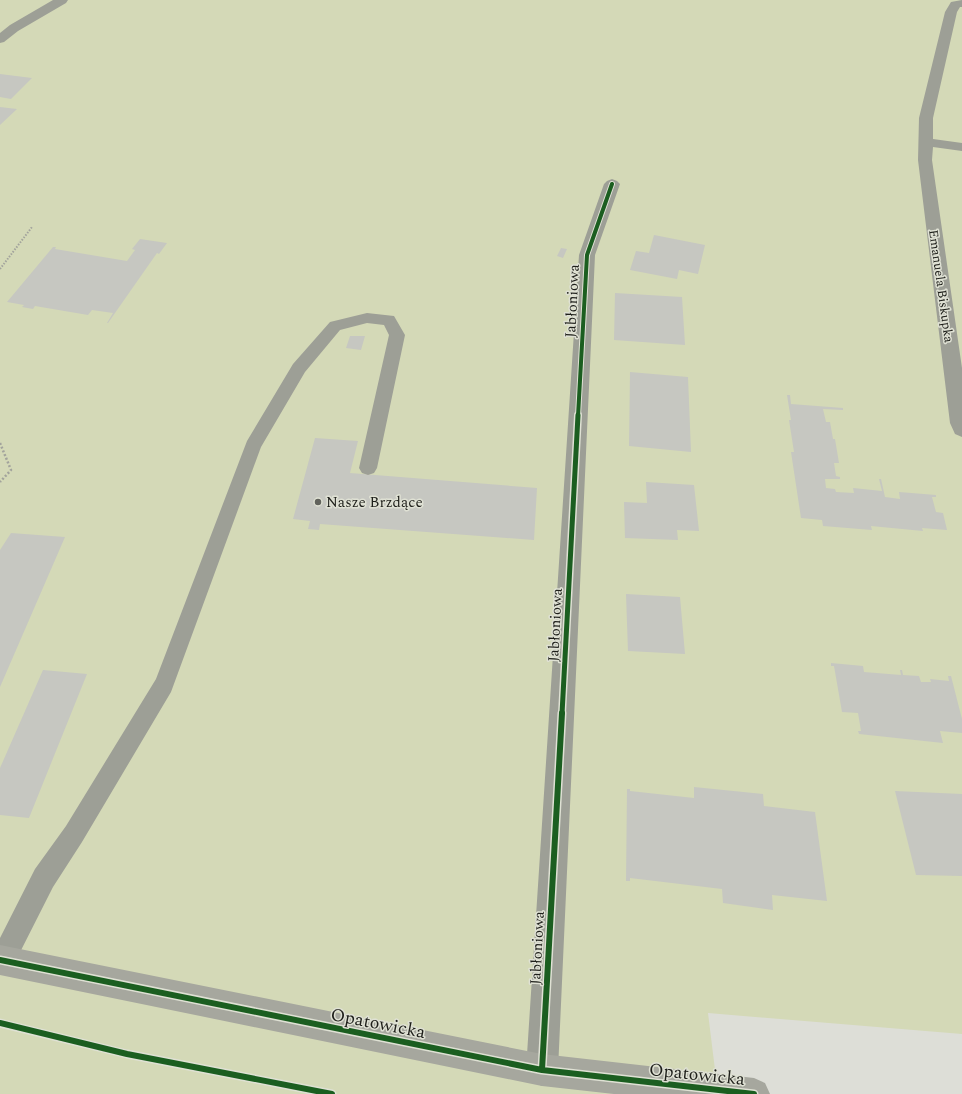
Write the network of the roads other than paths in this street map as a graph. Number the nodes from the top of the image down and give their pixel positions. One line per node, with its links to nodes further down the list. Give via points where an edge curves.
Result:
1 (62, 0): 3 (street)
2 (962, 3): 4 (street, Emanuela Biskupka, via 955,5 951,12 926,118)
3 (0, 39)
4 (926, 142): 5 (street); 7 (street, Emanuela Biskupka, via 925,160)
5 (962, 147)
6 (612, 184): 10 (street, Jabłoniowa, via 587,255)
7 (962, 429)
8 (368, 468): 9 (lane, via 397,336 388,320 367,318 335,326 299,368 253,446 164,685 74,834 44,878)
9 (1, 960): 10 (street, Opatowicka)
10 (542, 1070): 11 (street, Opatowicka)
11 (754, 1094)

